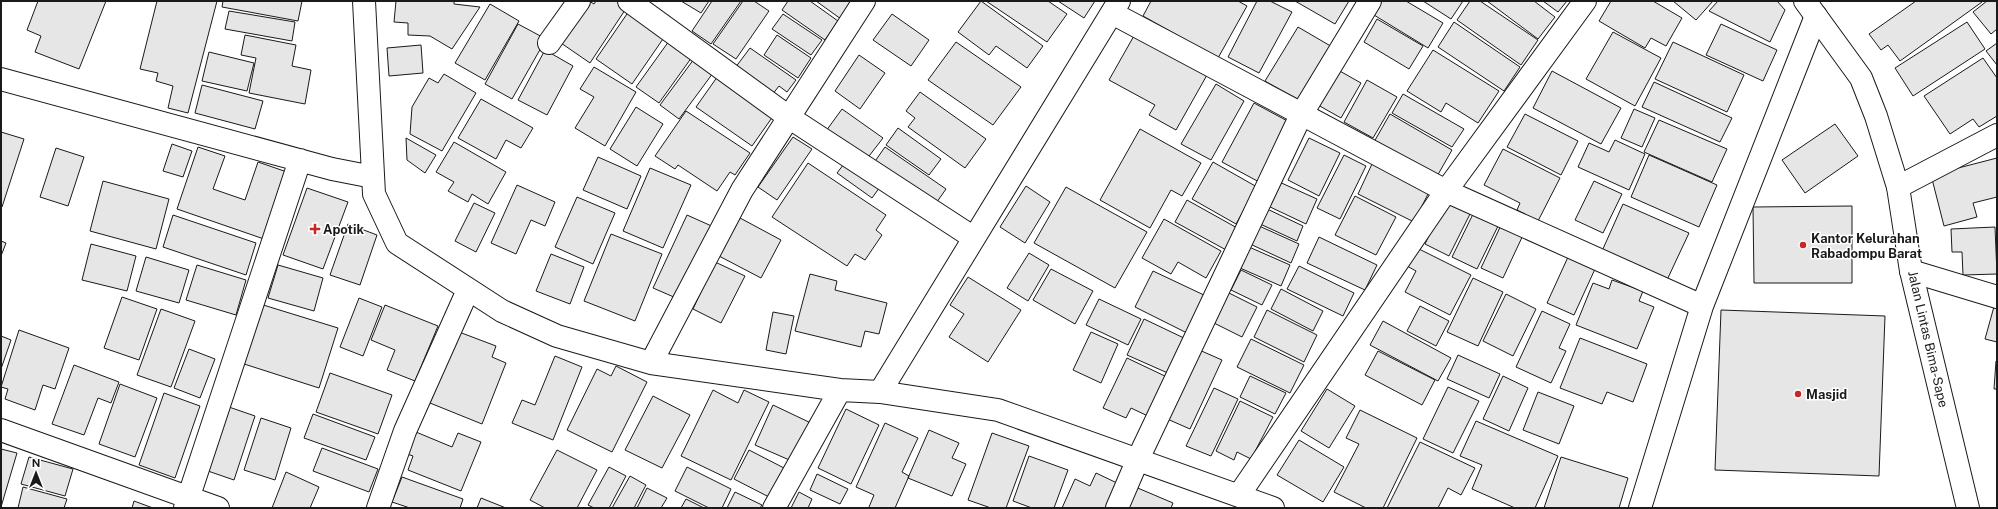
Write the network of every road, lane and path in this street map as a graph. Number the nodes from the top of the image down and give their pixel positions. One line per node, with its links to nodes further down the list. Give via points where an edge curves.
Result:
1 (364, 1): 15 (main road)
2 (579, 1): 9 (main road)
3 (629, 1): 12 (main road)
4 (864, 1): 12 (main road)
5 (1370, 1): 11 (main road)
6 (1586, 1): 17 (main road)
7 (1116, 7): 11 (main road); 18 (main road)
8 (1811, 8): 16 (main road, Jalan Lintas Bima-Sape, via 1861,78); 22 (main road)
9 (549, 43)
10 (1, 79): 14 (main road)
11 (1301, 114): 17 (main road); 27 (main road)
12 (790, 118): 18 (main road); 23 (main road, via 742,190)
13 (1997, 136): 16 (main road)
14 (300, 160): 15 (main road); 29 (main road)
15 (374, 177): 20 (main road, via 374,194 397,243)
16 (1898, 187): 19 (main road, Jalan Lintas Bima-Sape)
17 (1446, 191): 22 (main road); 28 (main road)
18 (974, 238): 25 (main road)
19 (1911, 271): 21 (main road); 36 (main road, Jalan Lintas Bima-Sape)
20 (468, 290): 23 (main road, via 502,311 557,336); 31 (main road, via 405,431)
21 (1997, 297)
22 (1702, 306): 35 (main road)
23 (651, 363): 24 (main road)
24 (840, 390): 25 (main road); 32 (main road)
25 (880, 392): 27 (main road, via 998,410)
26 (1, 430): 29 (main road)
27 (1138, 460): 28 (main road); 33 (main road)
28 (1240, 495): 34 (main road)
29 (186, 503): 30 (main road)
30 (218, 508)
31 (378, 508)
32 (774, 508)
33 (1117, 508)
34 (1273, 508)
35 (1640, 508)
36 (1968, 508)

